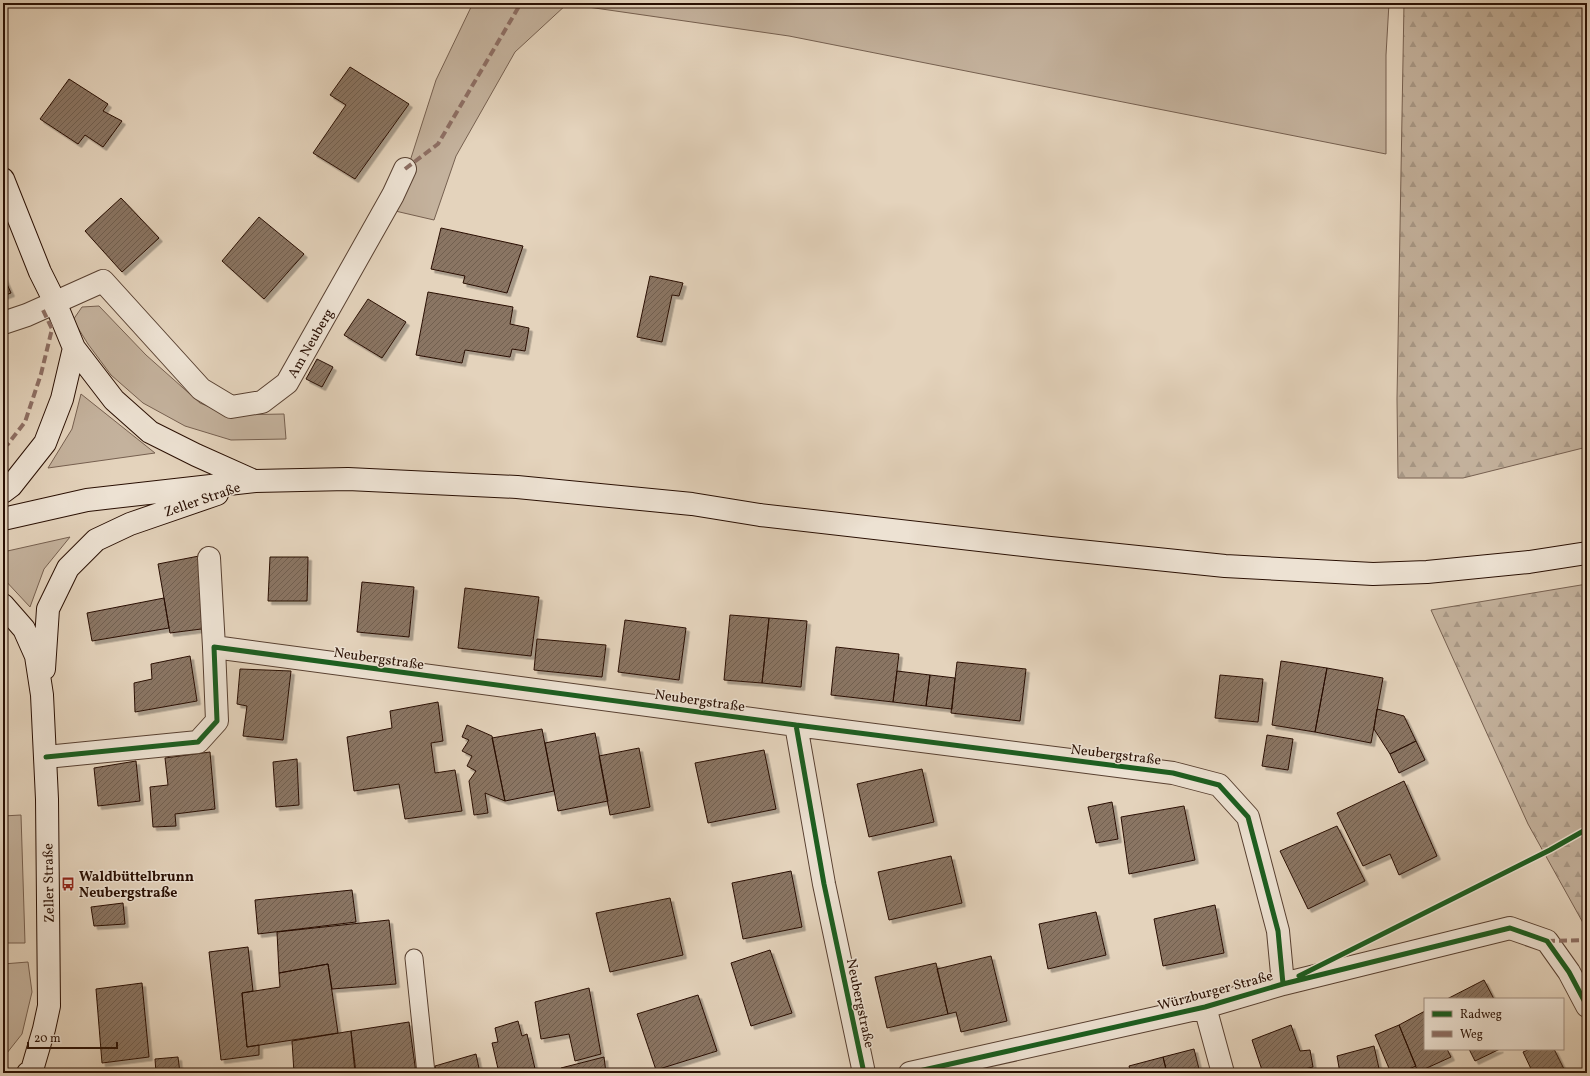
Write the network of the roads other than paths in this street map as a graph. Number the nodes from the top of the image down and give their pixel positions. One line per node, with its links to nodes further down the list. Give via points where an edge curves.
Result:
1 (405, 169): 3 (street, Am Neuberg, via 393,195 287,383 262,402 231,407 201,389 103,281)
2 (3, 179): 3 (street, Zeller Straße, via 40,272)
3 (55, 302): 4 (street); 5 (street, Zeller Straße)
4 (3, 323)
5 (74, 348): 6 (street, Zeller Straße, via 114,400 150,432); 7 (street, via 62,399 45,443 11,486)
6 (255, 481): 8 (street, via 87,500); 9 (street, via 348,479 517,487 692,504 760,515 1050,548 1233,566 1373,574 1529,562); 13 (street, Zeller Straße, via 130,524 96,540 68,568 48,609)
7 (3, 492)
8 (3, 519)
9 (1587, 553)
10 (209, 558): 12 (street)
11 (3, 605): 13 (street, Zeller Straße, via 24,630 36,656)
12 (214, 646): 14 (street, Neubergstraße); 15 (street, via 217,721 198,742)
13 (42, 695): 15 (street, Zeller Straße)
14 (796, 725): 17 (street, Neubergstraße, via 1174,773 1219,785 1248,817 1278,931); 22 (street, Neubergstraße, via 823,877)
15 (46, 757): 20 (street, Zeller Straße, via 49,1006)
16 (414, 958): 21 (lane)
17 (1283, 984): 18 (street, Würzburger Straße, via 1510,928 1547,942 1569,972); 19 (street, Würzburger Straße)
18 (1587, 1006)
19 (1205, 1007): 23 (street, Würzburger Straße); 24 (street)
20 (30, 1071)
21 (426, 1073)
22 (864, 1073)
23 (910, 1073)
24 (1222, 1073)

